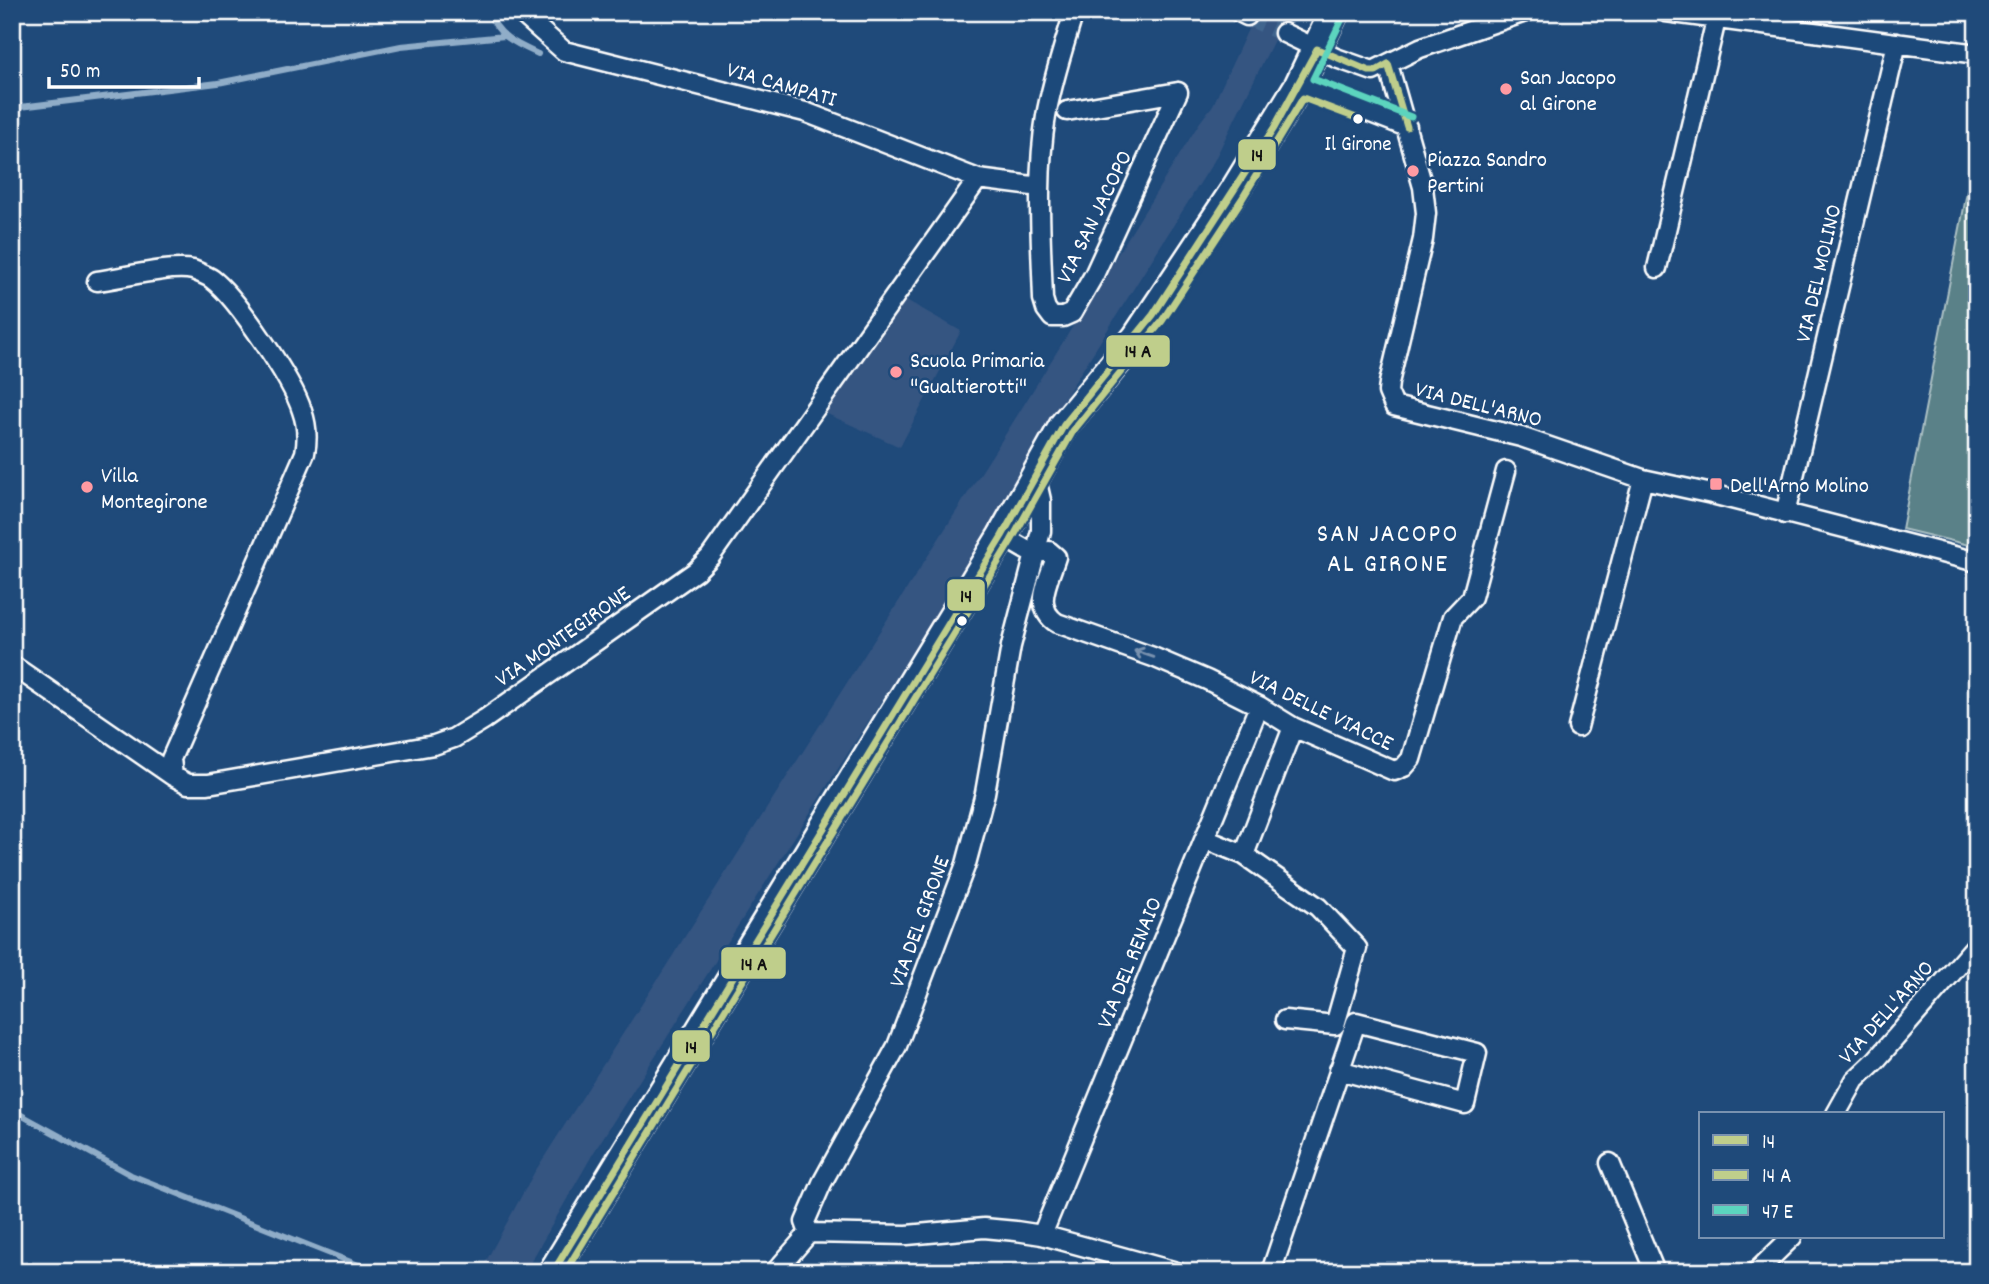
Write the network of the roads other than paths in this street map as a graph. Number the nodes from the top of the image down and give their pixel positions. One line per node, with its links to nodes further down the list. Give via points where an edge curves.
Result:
1 (520, 12): 15 (street, VIA CAMPATI, via 564,51 805,112)
2 (1074, 12): 16 (street, VIA SAN JACOPO, via 1046,115)
3 (1335, 12): 9 (main road)
4 (1525, 12): 11 (street)
5 (1666, 12): 6 (street)
6 (1716, 20): 8 (street); 17 (street)
7 (1284, 33): 9 (street)
8 (1898, 43): 10 (street); 22 (street, VIA DEL MOLINO)
9 (1317, 49): 11 (street, via 1369,71); 12 (main road)
10 (1977, 54)
11 (1388, 64): 14 (street)
12 (1299, 85): 14 (street); 20 (main road, via 1153,315 1064,425)
13 (1067, 111): 16 (street, VIA SAN JACOPO, via 1178,92 1094,275 1072,313 1063,317 1052,317 1043,299)
14 (1408, 127): 21 (street, VIA DELL'ARNO, via 1426,213 1388,383 1394,406 1521,437)
15 (978, 179): 16 (street, VIA CAMPATI); 30 (street, VIA MONTEGIRONE, via 696,571 454,738 208,784 188,784)
16 (1040, 187)
17 (1657, 268)
18 (97, 281): 30 (street, via 192,270 211,279 235,303 285,374 302,410 308,439 171,759)
19 (1506, 471): 28 (street, VIA DELLE VIACCE, via 1472,597 1453,617 1411,759 1394,771)
20 (1036, 478): 23 (main road); 24 (street, VIA DEL GIRONE, via 1042,516)
21 (1643, 480): 22 (street, VIA DELL'ARNO); 29 (street)
22 (1785, 514): 25 (street, VIA DELL'ARNO)
23 (1002, 537): 24 (street); 41 (main road)
24 (1033, 554): 27 (street, VIA DELLE VIACCE, one-way to 24, via 1153,657 1049,618 1043,604 1056,557 1049,551); 38 (street, VIA DEL GIRONE, via 985,793 966,864 905,1028 822,1183 805,1222)
25 (1977, 562)
26 (12, 664): 30 (street, VIA MONTEGIRONE)
27 (1259, 706): 28 (street, VIA DELLE VIACCE); 31 (street, VIA DEL RENAIO)
28 (1293, 727): 32 (street)
29 (1578, 727)
30 (173, 776)
31 (1205, 839): 32 (street); 39 (street, VIA DEL RENAIO)
32 (1244, 855): 34 (street, via 1318,907 1357,948 1335,1025)
33 (1977, 944): 36 (street, VIA DELL'ARNO, via 1855,1080)
34 (1285, 1020)
35 (1339, 1070): 35 (street, via 1465,1104 1477,1053 1356,1022); 44 (street)
36 (1837, 1112)
37 (1610, 1163): 45 (street)
38 (808, 1233): 39 (street, via 907,1235 984,1228); 42 (street, VIA DEL GIRONE)
39 (1042, 1235): 43 (street)
40 (1791, 1238): 46 (street)
41 (552, 1272)
42 (775, 1272)
43 (1177, 1272)
44 (1271, 1272)
45 (1655, 1272)
46 (1756, 1272)

